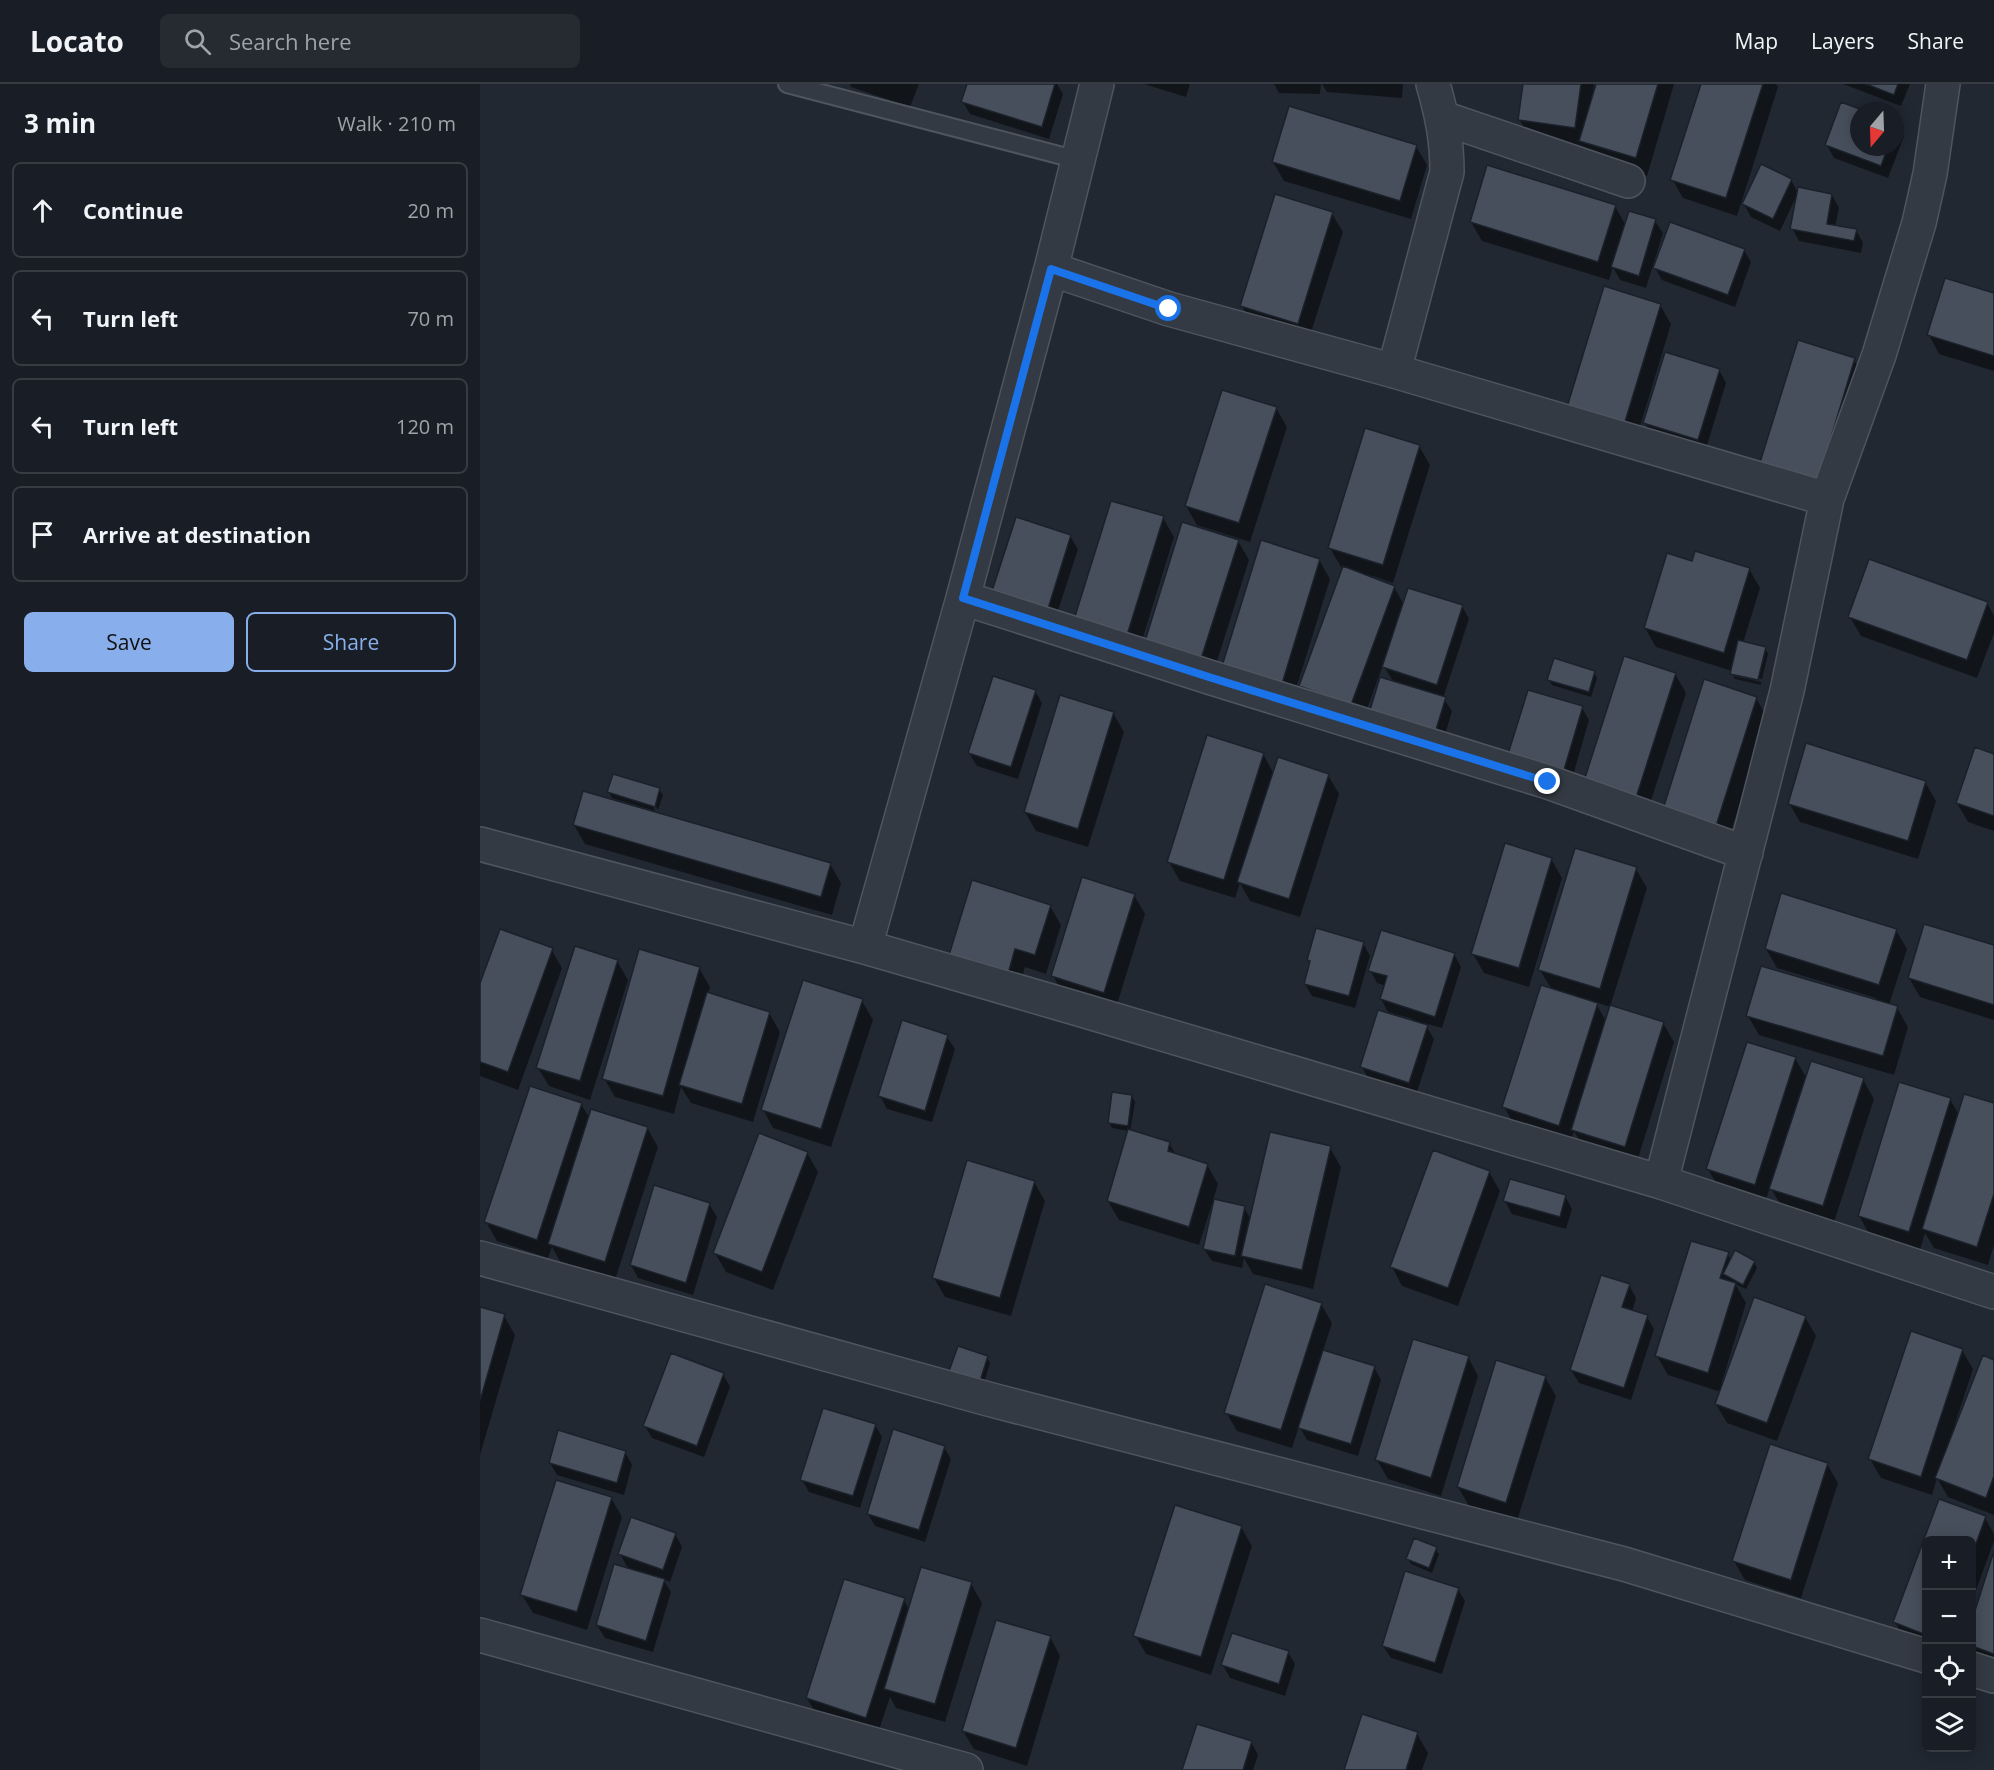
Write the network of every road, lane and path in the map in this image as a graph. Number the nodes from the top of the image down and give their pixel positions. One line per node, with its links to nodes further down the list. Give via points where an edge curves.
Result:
1 (787, 84): 6 (lane)
2 (1097, 84): 6 (street)
3 (1433, 84): 5 (street)
4 (1943, 84): 10 (street, via 1919,223 1879,355)
5 (1443, 118): 7 (street); 9 (street, via 1447,172)
6 (1078, 160): 8 (street)
7 (1628, 181)
8 (1051, 269): 9 (street, via 1169,309); 11 (street)
9 (1394, 371): 10 (street)
10 (1827, 499): 13 (street, via 1787,691)
11 (963, 598): 13 (street, via 1548,782); 14 (street)
12 (480, 844): 14 (street)
13 (1746, 853): 15 (street)
14 (865, 947): 15 (street)
15 (1661, 1182): 17 (street)
16 (480, 1258): 19 (street, via 988,1399 1624,1564)
17 (1994, 1292)
18 (480, 1635): 22 (street)
19 (1922, 1655)
20 (1976, 1671): 21 (street)
21 (1994, 1676)
22 (966, 1770)

